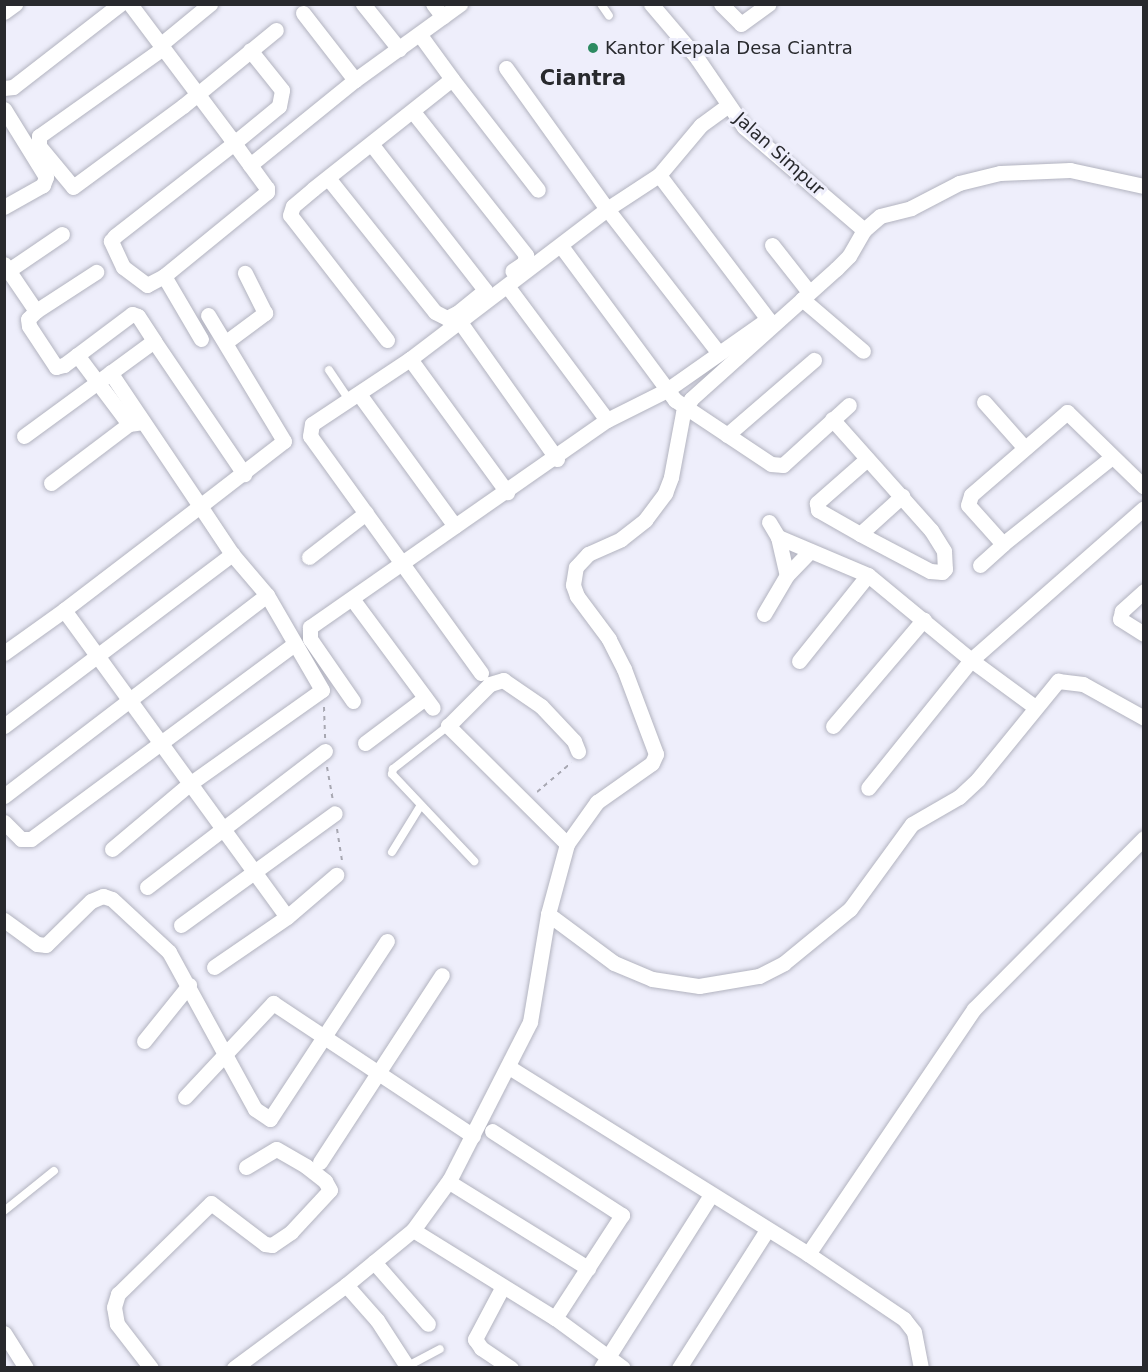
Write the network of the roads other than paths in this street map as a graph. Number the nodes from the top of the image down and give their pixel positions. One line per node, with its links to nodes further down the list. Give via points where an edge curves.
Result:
1 (15, 4): 12 (street)
2 (120, 4): 24 (street, via 13,87)
3 (129, 4): 18 (street)
4 (210, 4): 18 (street)
5 (363, 4): 20 (street)
6 (433, 4): 15 (street)
7 (459, 4): 15 (street)
8 (601, 4): 14 (lane)
9 (651, 4): 26 (street, Jalan Simpur, via 697,58)
10 (721, 4): 11 (street, via 741,24)
11 (769, 4)
12 (4, 12)
13 (303, 13): 22 (street)
14 (609, 16)
15 (443, 17): 17 (street)
16 (276, 30): 19 (street)
17 (420, 35): 20 (street); 23 (street)
18 (162, 46): 25 (street); 25 (street, via 43,132 39,146 69,184 76,186)
19 (250, 50): 25 (street); 29 (street, via 282,90 283,97 279,106)
20 (399, 50): 22 (street)
21 (506, 68): 37 (street)
22 (355, 80): 31 (street)
23 (452, 80): 28 (street); 35 (street)
24 (4, 88)
25 (198, 94): 29 (street)
26 (727, 106): 32 (street, via 701,125); 38 (street, Jalan Simpur, via 744,127)
27 (4, 109): 36 (street, via 46,177 43,184)
28 (414, 113): 30 (street); 47 (street, via 526,255 524,263)
29 (234, 142): 31 (street); 45 (street, via 111,241 123,267 138,281 151,284)
30 (372, 145): 33 (street); 47 (street)
31 (250, 165): 45 (street, via 267,188 266,194)
32 (659, 175): 37 (street); 57 (street, via 768,319)
33 (328, 178): 47 (street, via 439,316 450,318); 53 (street, via 293,206 291,217)
34 (1143, 186): 38 (street, via 1070,170 1000,173 959,183 910,208 880,216)
35 (538, 190)
36 (4, 207)
37 (607, 209): 41 (street); 57 (street)
38 (864, 230): 48 (street, via 849,256)
39 (62, 234): 42 (street)
40 (772, 245): 48 (street)
41 (561, 246): 46 (street); 64 (street)
42 (7, 267): 49 (street)
43 (96, 272): 49 (street)
44 (245, 273): 55 (street, via 265,313)
45 (164, 276): 52 (street)
46 (507, 286): 51 (street); 70 (street)
47 (485, 290)
48 (806, 296): 56 (street); 68 (street, via 707,381)
49 (36, 311): 58 (street, via 28,323 54,364 59,367)
50 (208, 315): 55 (street)
51 (460, 322): 59 (street); 76 (street)
52 (201, 339)
53 (387, 340)
54 (154, 341): 58 (street, via 135,314); 62 (street); 78 (street)
55 (226, 342): 78 (street, via 284,441)
56 (863, 351)
57 (718, 352): 64 (street)
58 (77, 356): 63 (street)
59 (410, 359): 65 (street); 81 (street)
60 (814, 360): 72 (street)
61 (329, 370): 65 (lane)
62 (110, 372): 63 (street); 71 (street)
63 (96, 382): 71 (street); 73 (street)
64 (667, 390): 68 (street); 70 (street)
65 (354, 397): 85 (street, via 316,420 310,436); 87 (street)
66 (984, 402): 74 (street)
67 (849, 405): 69 (street)
68 (685, 408): 72 (street); 130 (street, via 676,459 656,507 627,534 579,560 572,576 576,596 609,639 624,669 656,754 652,763 597,802)
69 (832, 419): 72 (street, via 780,467); 77 (street)
70 (607, 420): 76 (street)
71 (136, 423): 79 (street); 83 (street)
72 (726, 435)
73 (24, 436)
74 (1024, 447): 75 (street, via 1067,412); 90 (street, via 968,499 971,510)
75 (1112, 457): 80 (street); 90 (street)
76 (557, 459): 81 (street)
77 (867, 459): 82 (street); 88 (street, via 816,506)
78 (244, 474): 83 (street)
79 (51, 483)
80 (1143, 487)
81 (507, 492): 87 (street)
82 (902, 496): 88 (street); 88 (street, via 941,543 946,561 942,572 930,571)
83 (200, 506): 92 (street); 101 (street)
84 (1143, 508): 108 (street)
85 (366, 513): 93 (street); 94 (street)
86 (769, 522): 89 (street)
87 (455, 526): 94 (street)
88 (860, 534)
89 (778, 537): 91 (street); 96 (street)
90 (1003, 544): 95 (street)
91 (810, 551): 96 (street); 97 (street)
92 (232, 554): 99 (street); 107 (street)
93 (309, 557)
94 (404, 563): 100 (street); 110 (street)
95 (980, 565)
96 (787, 575): 102 (street)
97 (868, 575): 103 (street); 109 (street)
98 (1143, 591): 104 (street, via 1122,611 1120,619)
99 (267, 595): 105 (street); 111 (street)
100 (353, 600): 112 (street, via 310,627 307,634); 118 (street, via 429,703)
101 (64, 610): 106 (street); 107 (street)
102 (764, 614)
103 (924, 619): 108 (street); 117 (street)
104 (1143, 634)
105 (293, 645): 119 (street); 122 (street, via 322,690)
106 (4, 652)
107 (97, 657): 111 (street); 115 (street)
108 (971, 660): 113 (street); 123 (street)
109 (800, 661)
110 (481, 673)
111 (130, 701): 119 (street); 124 (street)
112 (353, 701)
113 (1035, 706): 114 (street, via 1058,681 1071,680); 137 (street, via 978,779 959,797 912,824 850,909 784,963 759,976 699,986 652,979 614,963)
114 (1143, 718)
115 (4, 726)
116 (448, 726): 121 (street, via 490,684 503,681 541,706 574,741); 125 (lane, via 392,771); 130 (street)
117 (833, 726)
118 (365, 743)
119 (161, 744): 122 (street); 127 (street, via 28,841)
120 (325, 751): 128 (street)
121 (578, 751)
122 (188, 785): 128 (street); 131 (street)
123 (868, 788)
124 (4, 796)
125 (421, 805): 132 (lane); 133 (lane)
126 (335, 813): 134 (street)
127 (4, 822)
128 (221, 829): 134 (street); 136 (street)
129 (1143, 838): 161 (street, via 974,1009)
130 (567, 844): 137 (street)
131 (112, 849)
132 (392, 852)
133 (474, 861)
134 (256, 872): 138 (street); 140 (street)
135 (336, 875): 138 (street)
136 (147, 887)
137 (548, 914): 152 (street, via 530,1022)
138 (287, 917): 142 (street)
139 (4, 920): 144 (street, via 37,944 46,945 91,901 109,897 169,952)
140 (181, 925)
141 (387, 941): 145 (street)
142 (214, 967)
143 (442, 975): 149 (street)
144 (189, 986): 146 (street); 147 (street)
145 (324, 1035): 147 (street, via 273,1003); 147 (street, via 270,1119 255,1109); 149 (street)
146 (144, 1041)
147 (225, 1052): 150 (street)
148 (512, 1069): 157 (street)
149 (379, 1073): 152 (street); 153 (street)
150 (185, 1097)
151 (492, 1131): 163 (street, via 621,1215)
152 (473, 1136): 159 (street, via 434,1204)
153 (320, 1162)
154 (246, 1167): 173 (street, via 276,1149 306,1166 330,1190 291,1232 272,1245 262,1242 213,1203 118,1293 114,1306 117,1324)
155 (54, 1171): 158 (lane)
156 (454, 1185): 163 (street)
157 (711, 1195): 160 (street); 170 (street)
158 (4, 1211)
159 (413, 1230): 162 (street); 165 (street)
160 (767, 1230): 161 (street); 177 (street)
161 (808, 1254): 178 (street, via 908,1323)
162 (374, 1262): 164 (street); 167 (street)
163 (588, 1268): 166 (street)
164 (346, 1285): 171 (street, via 377,1320); 174 (street)
165 (502, 1288): 166 (street); 175 (street, via 475,1339 481,1348)
166 (555, 1318): 170 (street)
167 (428, 1324)
168 (4, 1332): 172 (street)
169 (440, 1349): 171 (lane)
170 (604, 1363): 176 (street)
171 (408, 1367)
172 (26, 1368)
173 (151, 1368)
174 (234, 1368)
175 (511, 1368)
176 (623, 1368)
177 (679, 1368)
178 (921, 1368)

